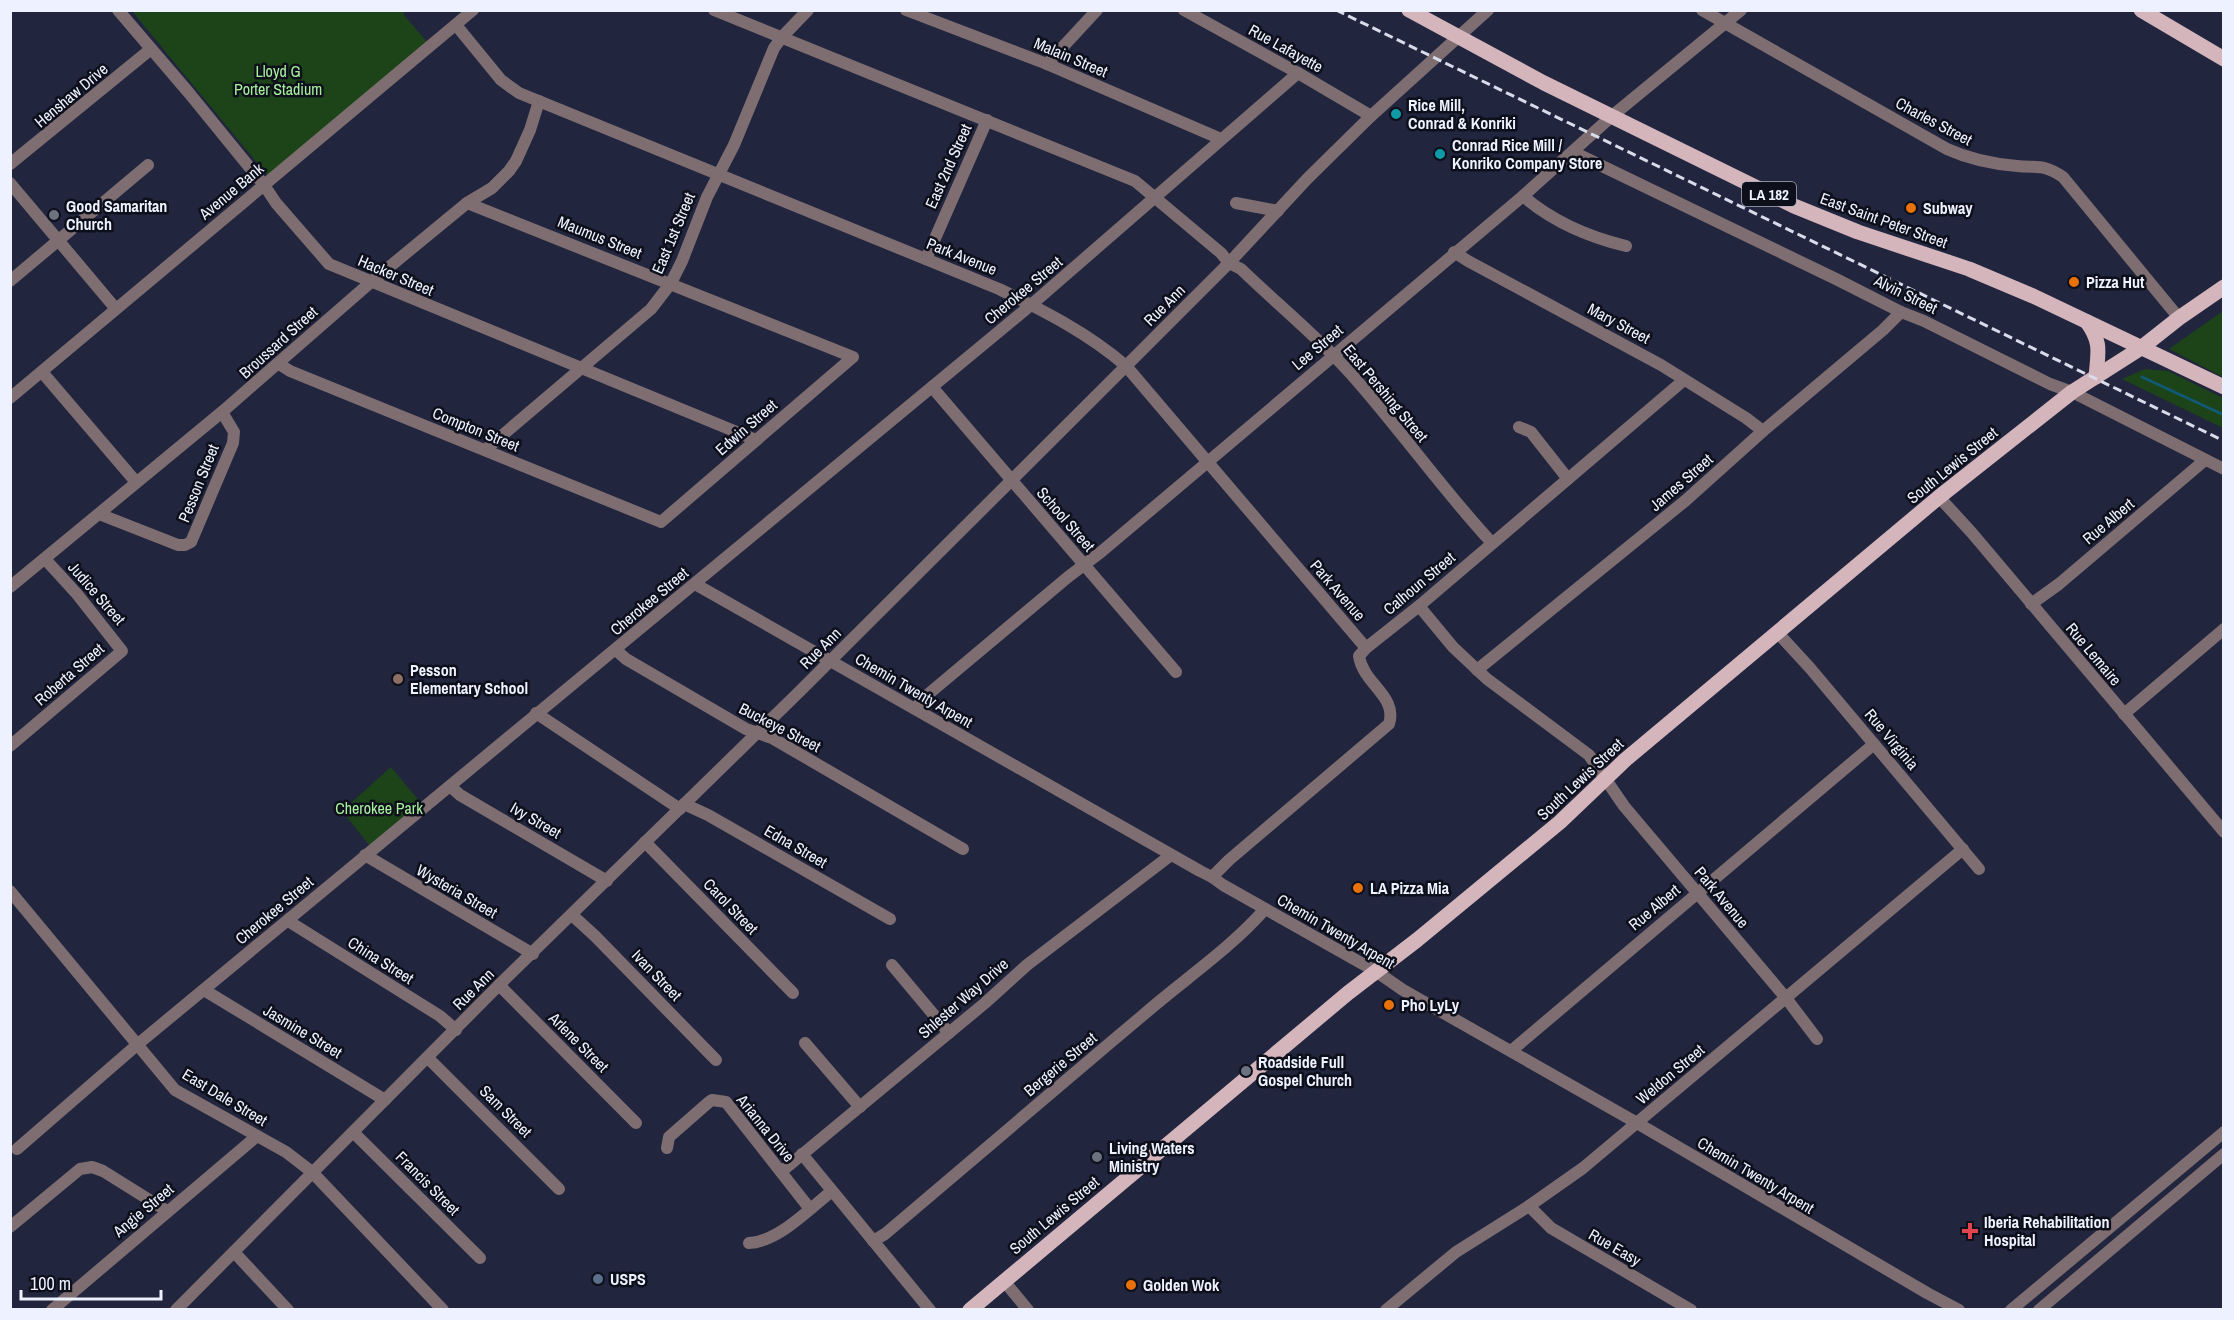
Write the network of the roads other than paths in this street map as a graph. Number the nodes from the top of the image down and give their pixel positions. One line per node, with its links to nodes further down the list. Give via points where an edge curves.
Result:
1 (118, 10): 17 (street, Hacker Street)
2 (473, 10): 14 (street, Avenue Bank)
3 (714, 10): 15 (street, East Pershing Street)
4 (808, 10): 15 (street, East 1st Street)
5 (906, 10): 19 (street, Malain Street)
6 (1097, 10): 19 (street)
7 (1184, 10): 20 (street, Rue Lafayette)
8 (1409, 10): 16 (main road, East Saint Peter Street / LA 182)
9 (1488, 10): 16 (street, Rue Ann)
10 (1702, 10): 13 (street, Charles Street)
11 (1741, 10): 13 (street, Lee Street)
12 (2141, 10): 18 (main road)
13 (1725, 23): 23 (street, Lee Street); 49 (street, Charles Street, via 1947,149 1968,158 2042,166 2063,177)
14 (456, 25): 21 (street, Park Avenue, via 501,80); 31 (street, Avenue Bank)
15 (782, 37): 24 (street, East Pershing Street); 29 (street, East 1st Street)
16 (1459, 38): 22 (street, Rue Ann); 23 (main road, East Saint Peter Street / LA 182)
17 (151, 49): 27 (street, Henshaw Drive); 31 (street, Hacker Street)
18 (2223, 59)
19 (1047, 64): 25 (street, Malain Street)
20 (1298, 73): 22 (street, Rue Lafayette); 25 (street, Cherokee Street)
21 (539, 101): 29 (street, Park Avenue); 34 (street, Broussard Street, via 530,130 509,171 492,188)
22 (1371, 116): 36 (street, Rue Ann)
23 (1612, 116): 26 (street, Lee Street); 50 (main road, East Saint Peter Street / LA 182, via 1794,206 1858,232 1969,268)
24 (987, 120): 33 (street, East Pershing Street, via 1135,181); 40 (street, East 2nd Street)
25 (1221, 139): 33 (street, Cherokee Street)
26 (1573, 152): 32 (street, Lee Street); 48 (street, Alvin Street)
27 (10, 164)
28 (148, 165): 37 (street)
29 (719, 175): 40 (street, Park Avenue); 44 (street, East 1st Street)
30 (10, 183): 37 (street)
31 (264, 185): 43 (street, Hacker Street, via 329,264); 47 (street, Avenue Bank)
32 (1523, 196): 38 (street, via 1539,210 1570,226); 39 (street, Lee Street)
33 (1157, 198): 41 (street, East Pershing Street); 46 (street, Cherokee Street)
34 (467, 203): 43 (street, Broussard Street); 44 (street, Maumus Street)
35 (1236, 203): 36 (street)
36 (1278, 211): 41 (street, Rue Ann)
37 (59, 241): 42 (street); 47 (street)
38 (1626, 246)
39 (1454, 252): 52 (street, Lee Street); 59 (street, Mary Street)
40 (926, 259): 46 (street, Park Avenue)
41 (1229, 262): 52 (street, East Pershing Street); 55 (street, Rue Ann)
42 (10, 281)
43 (371, 282): 54 (street, Broussard Street); 56 (street, Hacker Street)
44 (671, 283): 53 (street, Maumus Street); 56 (street, East 1st Street, via 651,309)
45 (2223, 287): 49 (main road, South Lewis Street)
46 (1031, 305): 55 (street, Park Avenue, via 1104,347); 60 (street, Cherokee Street)
47 (116, 309): 57 (street, Avenue Bank)
48 (1901, 312): 62 (street, Alvin Street); 66 (street, James Street)
49 (2179, 318): 51 (main road, South Lewis Street)
50 (2087, 322): 51 (main road, East Saint Peter Street / LA 182); 58 (main road, via 2098,343)
51 (2141, 348): 58 (main road, South Lewis Street); 61 (main road, East Saint Peter Street / LA 182)
52 (1332, 355): 70 (street, Lee Street); 78 (street, East Pershing Street)
53 (854, 357): 67 (street, Edwin Street)
54 (279, 364): 64 (street, Broussard Street); 68 (street, Compton Street)
55 (1126, 366): 70 (street, Park Avenue); 72 (street, Rue Ann)
56 (582, 369): 67 (street, Hacker Street); 68 (street, East 1st Street)
57 (42, 372): 63 (street, Avenue Bank); 74 (street)
58 (2096, 377): 62 (main road, South Lewis Street)
59 (1684, 380): 66 (street, Mary Street); 73 (street, Calhoun Street)
60 (932, 387): 72 (street, School Street); 81 (street, Cherokee Street)
61 (2223, 387)
62 (2072, 392): 69 (street, Alvin Street); 75 (main road, South Lewis Street)
63 (10, 398)
64 (222, 412): 74 (street, Broussard Street); 76 (street, Pesson Street, via 234,432 233,443 191,542 178,545)
65 (1519, 427): 73 (street, via 1530,432)
66 (1763, 431): 91 (street, James Street, via 1685,501)
67 (756, 440): 77 (street, Edwin Street)
68 (485, 450): 77 (street, Compton Street)
69 (2205, 460): 71 (street, Alvin Street); 83 (street, Rue Albert)
70 (1208, 462): 80 (street, Lee Street); 87 (street, Park Avenue)
71 (2223, 469)
72 (1011, 479): 80 (street, School Street); 90 (street, Rue Ann)
73 (1568, 479): 78 (street, Calhoun Street)
74 (136, 482): 76 (street, Broussard Street)
75 (1939, 497): 83 (street, Rue Lemaire); 86 (main road, South Lewis Street)
76 (99, 514): 79 (street, Broussard Street)
77 (661, 522)
78 (1492, 543): 84 (street, Calhoun Street)
79 (45, 559): 82 (street, Broussard Street); 89 (street, Judice Street)
80 (1084, 565): 92 (street, School Street); 93 (street, Lee Street)
81 (695, 584): 88 (street, Cherokee Street); 90 (street, Chemin Twenty Arpent)
82 (10, 587)
83 (2031, 604): 95 (street, Rue Lemaire)
84 (1419, 606): 87 (street, Calhoun Street); 91 (street, Park Avenue)
85 (2223, 629): 95 (street)
86 (1777, 632): 97 (street, Rue Virginia); 99 (main road, South Lewis Street)
87 (1366, 648): 109 (street, via 1359,656 1360,667 1389,703 1389,724)
88 (616, 650): 94 (street, Cherokee Street); 96 (street, Buckeye Street)
89 (122, 651): 98 (street, Roberta Street)
90 (829, 660): 93 (street, Chemin Twenty Arpent); 96 (street, Rue Ann)
91 (1477, 670): 99 (street, Park Avenue, via 1589,755)
92 (1176, 672)
93 (915, 709): 107 (street, Chemin Twenty Arpent)
94 (536, 713): 100 (street, Cherokee Street); 101 (street, Edna Street)
95 (2124, 714): 102 (street, Rue Lemaire)
96 (757, 733): 101 (street, Rue Ann); 104 (street, Buckeye Street, via 772,738)
97 (1874, 744): 105 (street, Rue Virginia); 111 (street, Rue Albert)
98 (10, 746)
99 (1606, 780): 111 (street, Park Avenue); 119 (main road, South Lewis Street)
100 (450, 786): 106 (street, Cherokee Street); 110 (street, Ivy Street)
101 (682, 807): 103 (street, Rue Ann); 116 (street, Edna Street, via 708,815)
102 (2223, 832)
103 (645, 842): 110 (street, Rue Ann); 122 (street, Carol Street)
104 (963, 849)
105 (1963, 849): 108 (street, Rue Virginia); 123 (street, Weldon Street)
106 (365, 855): 115 (street, Cherokee Street); 117 (street, Wysteria Street)
107 (1171, 855): 109 (street, Chemin Twenty Arpent); 125 (street, Shlester Way Drive, via 1027,965)
108 (1980, 869)
109 (1212, 876): 113 (street, Chemin Twenty Arpent)
110 (607, 880): 114 (street, Rue Ann)
111 (1697, 892): 123 (street, Park Avenue); 129 (street, Rue Albert)
112 (13, 898): 128 (street, East Dale Street)
113 (1265, 909): 119 (street, Chemin Twenty Arpent); 151 (street, Bergerie Street, via 1215,957)
114 (572, 915): 117 (street, Rue Ann); 131 (street, Ivan Street)
115 (289, 919): 121 (street, Cherokee Street); 124 (street, China Street)
116 (890, 919)
117 (533, 954): 120 (street, Rue Ann)
118 (892, 965): 125 (street)
119 (1377, 972): 129 (street, Chemin Twenty Arpent); 155 (main road, South Lewis Street)
120 (499, 985): 124 (street, Rue Ann); 134 (street, Arlene Street)
121 (204, 990): 128 (street, Cherokee Street); 132 (street, Jasmine Street)
122 (793, 993)
123 (1786, 998): 126 (street, Park Avenue); 135 (street, Weldon Street)
124 (456, 1030): 130 (street, Rue Ann)
125 (949, 1033): 133 (street, Shlester Way Drive)
126 (1817, 1039)
127 (805, 1043): 133 (street)
128 (138, 1044): 138 (street, East Dale Street, via 175,1090); 140 (street, Cherokee Street)
129 (1511, 1051): 135 (street, Chemin Twenty Arpent)
130 (428, 1058): 132 (street, Rue Ann); 145 (street, Sam Street)
131 (716, 1060)
132 (385, 1100): 136 (street, Rue Ann)
133 (860, 1107): 141 (street, Shlester Way Drive)
134 (636, 1123)
135 (1637, 1123): 147 (street, Weldon Street); 165 (street, Chemin Twenty Arpent)
136 (353, 1132): 143 (street, Rue Ann); 154 (street, Francis Street)
137 (2223, 1132): 166 (street)
138 (258, 1136): 143 (street, East Dale Street); 149 (street, Angie Street)
139 (667, 1148): 144 (street, Arianna Drive, via 669,1137 709,1102 726,1102)
140 (17, 1149)
141 (802, 1154): 144 (street, Shlester Way Drive); 146 (street)
142 (2223, 1154): 167 (street)
143 (312, 1172): 153 (street, Rue Ann); 159 (street, East Dale Street)
144 (780, 1172): 148 (street, Arianna Drive)
145 (559, 1189)
146 (832, 1191): 148 (street); 151 (street)
147 (1529, 1206): 163 (street, Weldon Street, via 1456,1252); 164 (street, Rue Easy, via 1551,1228)
148 (810, 1209): 152 (street, via 773,1238)
149 (168, 1211): 150 (street, via 92,1167 80,1169); 156 (street, Angie Street)
150 (10, 1227)
151 (873, 1241): 160 (street)
152 (749, 1244)
153 (234, 1252): 157 (street, Rue Ann); 158 (street)
154 (480, 1258)
155 (1004, 1281): 161 (main road, South Lewis Street); 162 (street)
156 (52, 1310)
157 (176, 1310)
158 (288, 1310)
159 (443, 1310)
160 (930, 1310)
161 (969, 1310)
162 (1028, 1310)
163 (1386, 1310)
164 (1691, 1310)
165 (1959, 1310)
166 (2011, 1310)
167 (2039, 1310)

